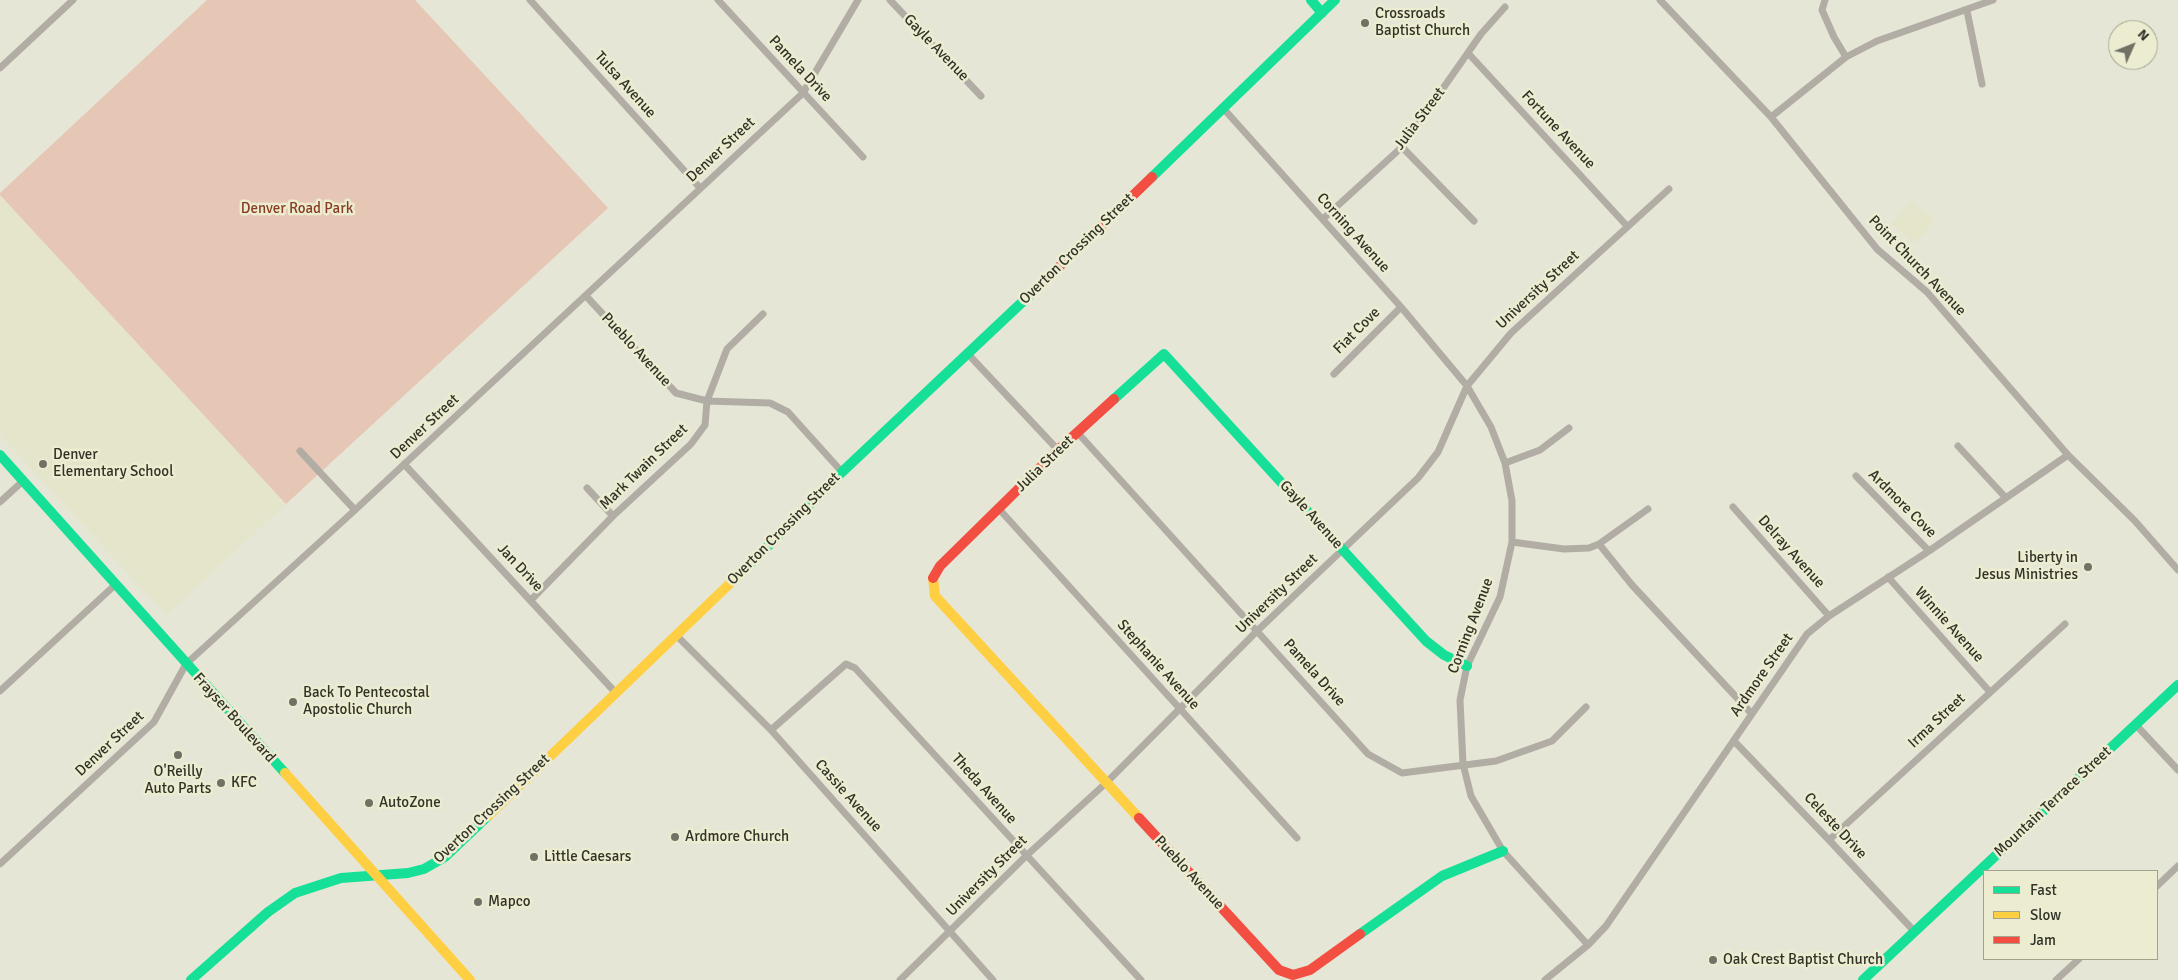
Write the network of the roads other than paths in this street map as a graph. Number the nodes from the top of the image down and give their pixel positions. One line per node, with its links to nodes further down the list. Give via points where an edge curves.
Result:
1 (73, 0): 16 (street)
2 (530, 0): 24 (street, Tulsa Avenue)
3 (718, 0): 18 (street, Pamela Drive)
4 (858, 0): 18 (street, Denver Street)
5 (890, 0): 19 (street, Gayle Avenue)
6 (1310, 0): 13 (street)
7 (1335, 0): 13 (street, Overton Crossing Street)
8 (1660, 0): 21 (street, Point Church Avenue)
9 (1825, 0): 15 (street, via 1822,10)
10 (1993, 0): 12 (street)
11 (1505, 6): 14 (street, Julia Street)
12 (1967, 11): 15 (street, via 1877,41); 17 (street)
13 (1322, 13): 20 (street, Overton Crossing Street)
14 (1468, 53): 22 (street, Julia Street); 28 (street, Fortune Avenue)
15 (1846, 57): 21 (street)
16 (0, 68)
17 (1982, 84)
18 (803, 93): 23 (street, Pamela Drive); 24 (street, Denver Street)
19 (981, 96)
20 (1222, 108): 26 (street, Corning Avenue); 32 (street, Overton Crossing Street)
21 (1771, 117): 43 (street, Point Church Avenue, via 1877,249 1927,292)
22 (1402, 147): 26 (street, Julia Street); 27 (street)
23 (863, 157)
24 (700, 188): 29 (street, Denver Street)
25 (1668, 189): 28 (street, University Street)
26 (1323, 219): 30 (street, Corning Avenue)
27 (1474, 221)
28 (1627, 226): 35 (street, University Street, via 1511,333)
29 (586, 296): 36 (street, Pueblo Avenue, via 676,393); 44 (street, Denver Street)
30 (1401, 307): 34 (street, Fiat Cove); 35 (street, Corning Avenue)
31 (763, 314): 36 (street, Mark Twain Street, via 727,349)
32 (968, 354): 40 (street); 46 (street, Overton Crossing Street)
33 (1164, 354): 38 (street, Julia Street); 59 (street, Gayle Avenue)
34 (1334, 374)
35 (1466, 386): 45 (street, Corning Avenue, via 1491,427); 59 (street, University Street, via 1438,452 1418,478)
36 (707, 401): 46 (street, Pueblo Avenue, via 770,403 788,412); 56 (street, Mark Twain Street, via 705,425 691,444)
37 (1569, 428): 45 (street, via 1540,450)
38 (1077, 432): 40 (street, Julia Street); 68 (street, Pamela Drive)
39 (1958, 446): 50 (street)
40 (1058, 450): 55 (street, Julia Street)
41 (300, 451): 54 (street)
42 (0, 455): 48 (street, Frayser Boulevard)
43 (2068, 456): 50 (street, Ardmore Street); 61 (street, Point Church Avenue, via 2135,521)
44 (404, 464): 54 (street, Denver Street); 65 (street, Jan Drive)
45 (1505, 464): 57 (street, Corning Avenue, via 1512,501)
46 (842, 472): 69 (street, Overton Crossing Street)
47 (1856, 476): 60 (street, Ardmore Cove)
48 (23, 481): 51 (street); 64 (street, Frayser Boulevard)
49 (587, 488): 56 (street)
50 (2006, 498): 60 (street, Ardmore Street)
51 (0, 502)
52 (1733, 507): 66 (street, Delray Avenue)
53 (1648, 508): 58 (street)
54 (356, 510): 70 (street, Denver Street)
55 (999, 510): 63 (street, Julia Street, via 940,566); 77 (street, Stephanie Avenue)
56 (614, 516): 65 (street, Mark Twain Street)
57 (1512, 542): 58 (street, via 1564,548 1589,548); 71 (street, Corning Avenue, via 1500,597)
58 (1599, 544): 78 (street, via 1632,585)
59 (1343, 550): 68 (street, University Street); 71 (street, Gayle Avenue, via 1426,641 1444,656)
60 (1929, 551): 62 (street, Ardmore Street)
61 (2178, 570)
62 (1888, 577): 66 (street, Ardmore Street); 75 (street, Winnie Avenue)
63 (932, 580): 84 (street, Pueblo Avenue, via 935,596)
64 (115, 585): 70 (street, Frayser Boulevard); 73 (street)
65 (531, 600): 74 (street, Jan Drive)
66 (1829, 616): 78 (street, Ardmore Street, via 1807,634)
67 (2065, 624): 75 (street, Irma Street)
68 (1257, 631): 77 (street, University Street); 82 (street, Pamela Drive, via 1368,754 1402,773)
69 (676, 635): 74 (street, Overton Crossing Street); 80 (street, Cassie Avenue)
70 (186, 664): 89 (street, Denver Street, via 154,722); 91 (street, Frayser Boulevard)
71 (1467, 666): 82 (street, Corning Avenue, via 1460,700)
72 (2178, 685): 79 (street, Mountain Terrace Street)
73 (0, 691)
74 (615, 692): 91 (street, Overton Crossing Street, via 438,863 408,873)
75 (1990, 692): 86 (street, Irma Street)
76 (1586, 707): 82 (street, Pamela Drive, via 1552,741 1496,761)
77 (1180, 709): 84 (street, University Street); 85 (street, Stephanie Avenue)
78 (1750, 714): 81 (street, Ardmore Street)
79 (2136, 725): 83 (street); 93 (street, Mountain Terrace Street)
80 (771, 730): 88 (street, Theda Avenue, via 846,664 855,668); 94 (street, Cassie Avenue)
81 (1734, 741): 86 (street, Celeste Drive); 95 (street, Ardmore Street, via 1606,926)
82 (1462, 764): 87 (street, Corning Avenue, via 1471,796)
83 (2178, 770)
84 (1106, 783): 87 (street, Pueblo Avenue, via 1279,970 1293,976 1310,970 1442,876); 88 (street, University Street)
85 (1298, 838)
86 (1829, 840): 93 (street, Celeste Drive)
87 (1503, 851): 95 (street, Corning Avenue)
88 (1026, 856): 94 (street, University Street); 101 (street, Theda Avenue)
89 (0, 864)
90 (2178, 866): 92 (street)
91 (374, 875): 97 (street, Overton Crossing Street, via 319,884 280,901); 98 (street, Frayser Boulevard)
92 (2158, 885)
93 (1914, 931): 103 (street, Mountain Terrace Street)
94 (950, 932): 99 (street, University Street); 100 (street, Cassie Avenue)
95 (1588, 945): 102 (street, Ardmore Street)
96 (2078, 960): 104 (street)
97 (191, 980)
98 (470, 980)
99 (900, 980)
100 (994, 980)
101 (1141, 980)
102 (1545, 980)
103 (1863, 980)
104 (2056, 980)

